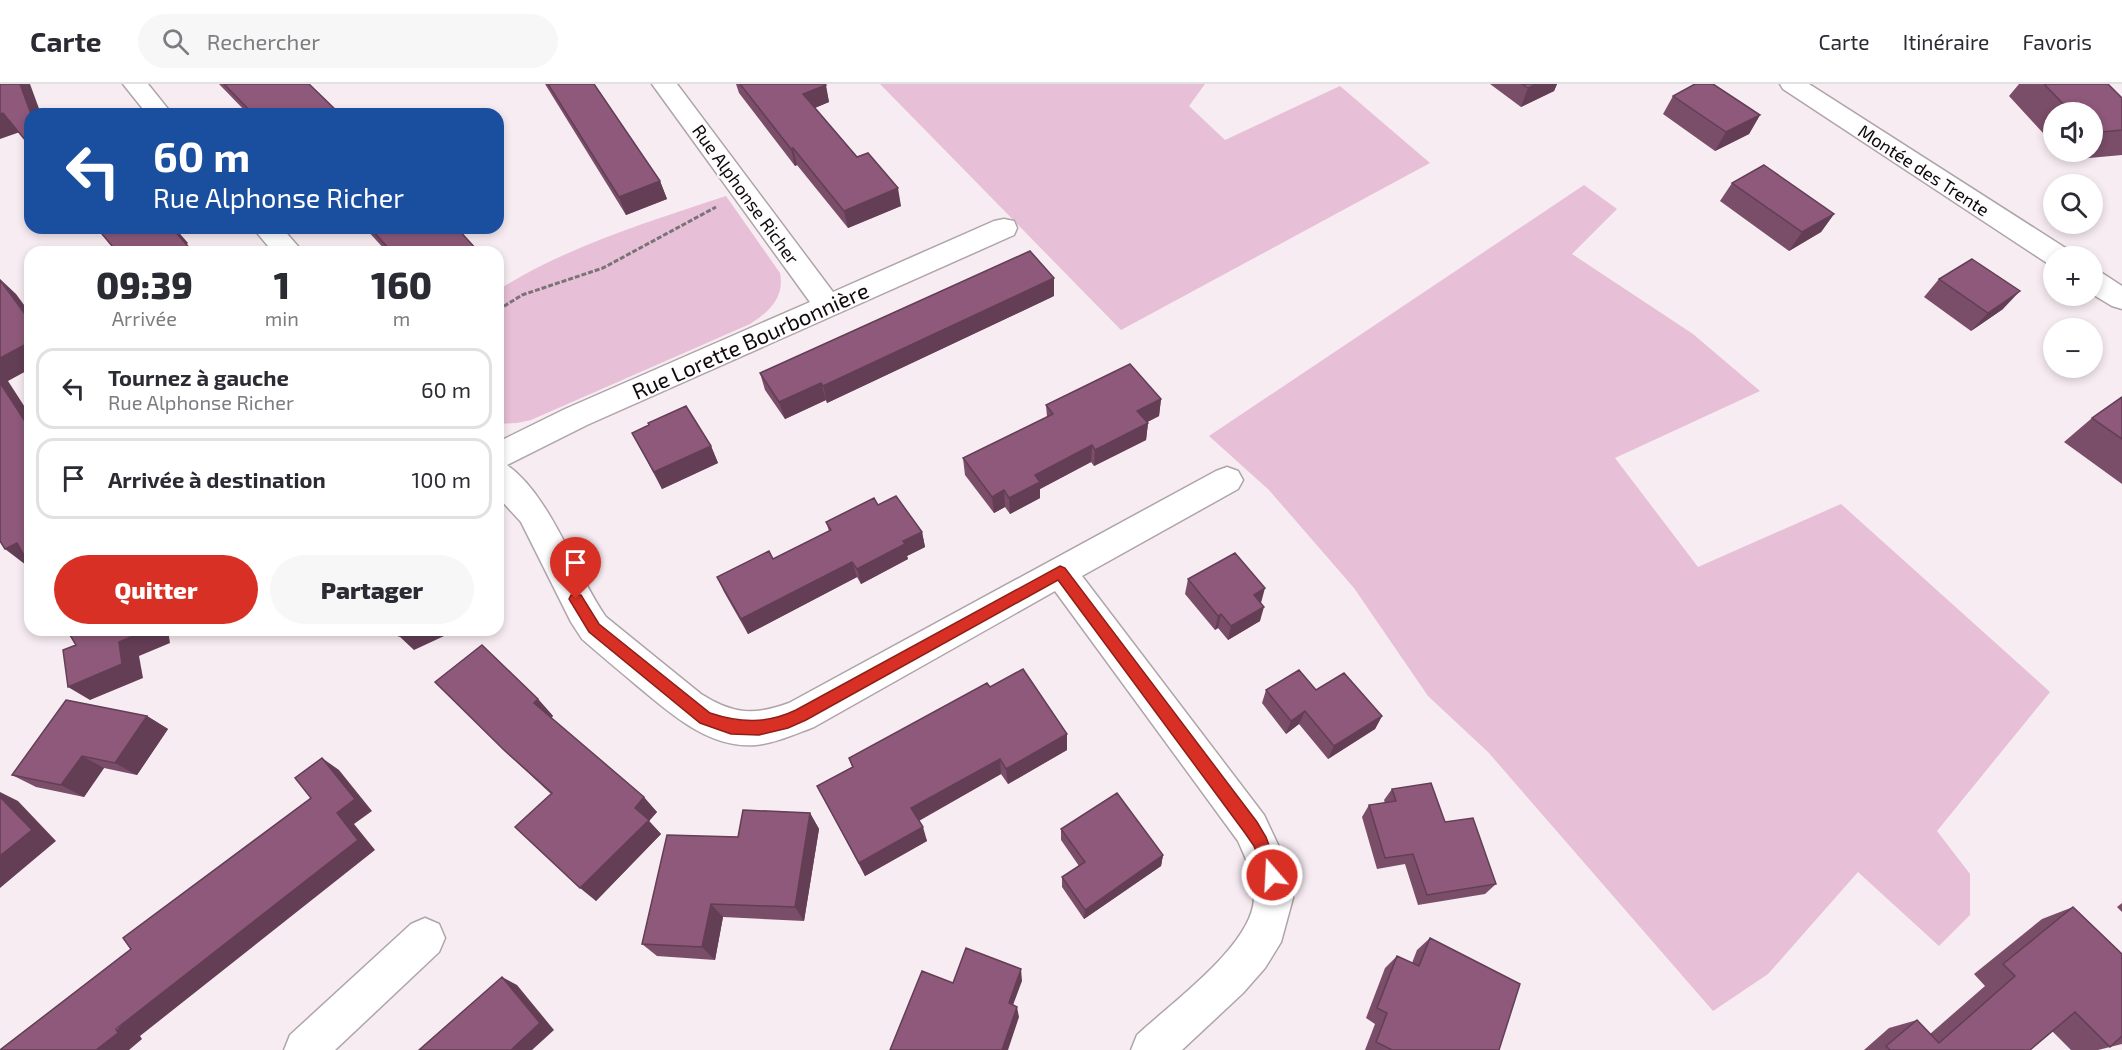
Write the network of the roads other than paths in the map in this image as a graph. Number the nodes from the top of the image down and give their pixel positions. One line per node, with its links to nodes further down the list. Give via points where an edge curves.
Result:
1 (135, 84): 4 (street)
2 (664, 84): 11 (street, Rue Alphonse Richer)
3 (1792, 84): 8 (street, Montée des Trente)
4 (155, 108)
5 (1004, 228): 11 (street, Rue Lorette Bourbonnière)
6 (272, 234): 7 (street)
7 (283, 246)
8 (2043, 247)
9 (2103, 286): 10 (street)
10 (2122, 299)
11 (827, 305): 12 (street, Rue Lorette Bourbonnière)
12 (504, 453)
13 (1227, 480): 15 (street)
14 (504, 483): 15 (street, via 532,513 594,628 691,708 705,718 731,727 759,728 801,715)
15 (1060, 572): 18 (street, via 1261,842 1272,875 1274,892 1268,926 1251,956)
16 (425, 938): 17 (street)
17 (305, 1050)
18 (1152, 1050)

